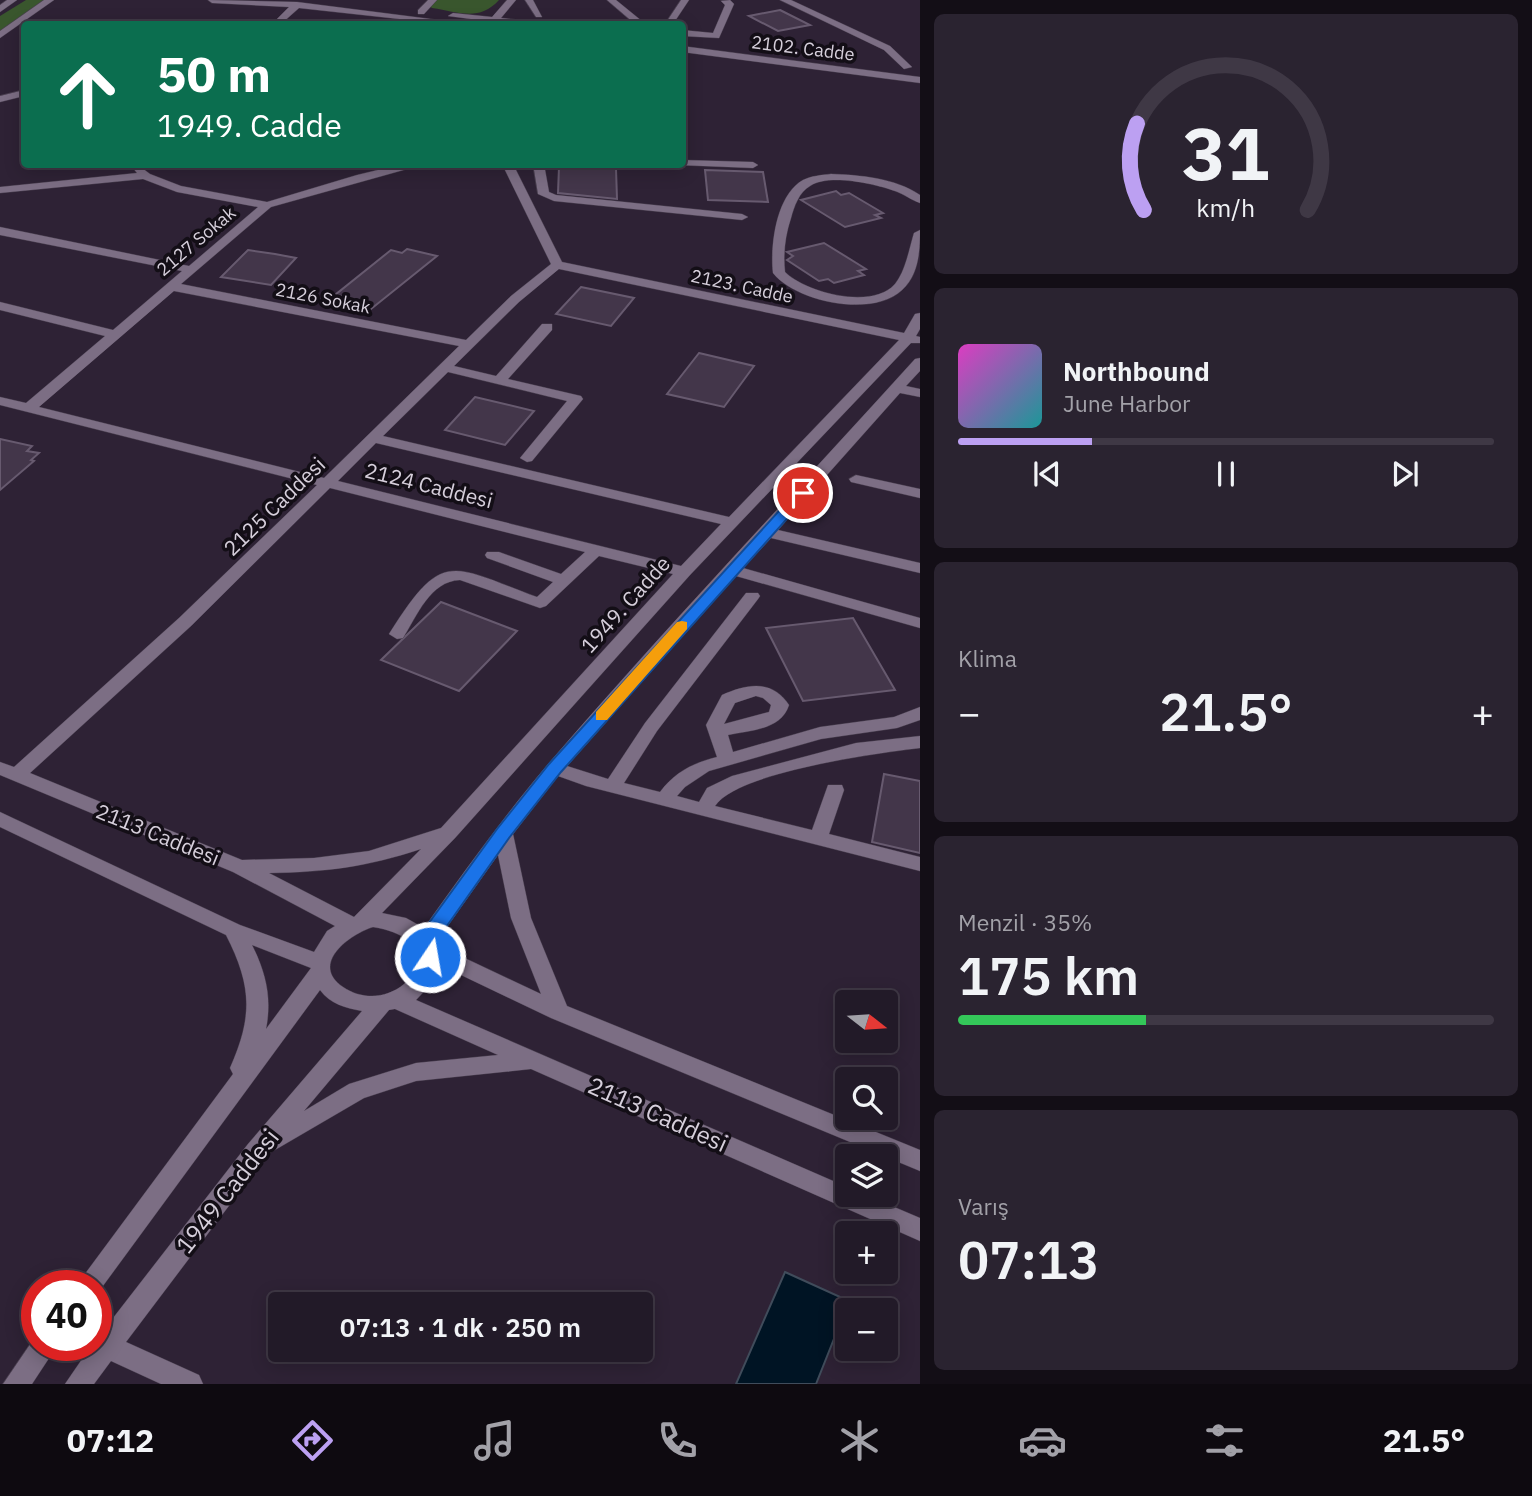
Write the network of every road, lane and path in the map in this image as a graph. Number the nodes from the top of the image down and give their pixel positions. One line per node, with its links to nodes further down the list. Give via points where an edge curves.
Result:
1 (13, 0): 14 (street)
2 (50, 0): 24 (street)
3 (212, 0): 13 (street)
4 (316, 0): 16 (street)
5 (433, 0): 16 (street)
6 (512, 0): 17 (street)
7 (529, 0): 15 (street)
8 (611, 0): 21 (street)
9 (685, 0): 22 (street)
10 (717, 0): 11 (street)
11 (725, 0): 25 (street, via 730,4 716,36)
12 (784, 0): 28 (street, via 887,48)
13 (297, 5): 16 (street); 18 (street)
14 (0, 9)
15 (539, 15)
16 (417, 19): 17 (street); 19 (street)
17 (495, 20): 20 (street)
18 (279, 21)
19 (436, 21)
20 (504, 21)
21 (637, 21)
22 (671, 21)
23 (21, 32): 24 (street)
24 (3, 33)
25 (686, 33)
26 (686, 42): 28 (street, 2102. Cadde)
27 (686, 50): 30 (street, 2102. Cadde)
28 (907, 68): 29 (street, 2102. Cadde)
29 (919, 68)
30 (919, 80)
31 (21, 94): 32 (street)
32 (0, 99)
33 (21, 104): 34 (street)
34 (0, 106)
35 (686, 163): 36 (street)
36 (753, 165)
37 (138, 168): 41 (street)
38 (402, 168): 44 (street, 2127 Sokak)
39 (509, 168): 48 (street)
40 (539, 168): 45 (street, via 544,194 554,198)
41 (142, 176): 42 (street); 44 (street)
42 (0, 190)
43 (919, 200): 51 (street, via 898,187 874,182 822,178 802,187 778,236 779,273 799,289)
44 (267, 205): 49 (street, 2127 Sokak)
45 (742, 217)
46 (0, 231): 49 (street)
47 (919, 233): 51 (street, via 898,289 875,298)
48 (557, 265): 54 (street, 2123. Cadde); 58 (street, 2125 Caddesi)
49 (188, 269): 50 (street, 2127 Sokak)
50 (170, 286): 56 (street, 2127 Sokak); 58 (street, 2126 Sokak)
51 (849, 300): 54 (street)
52 (0, 306): 56 (street)
53 (919, 317): 57 (street, 1949. Cadde)
54 (836, 323): 57 (street, 2123. Cadde)
55 (547, 327): 61 (street)
56 (117, 335): 65 (street, 2127 Sokak)
57 (914, 339): 71 (street, 1949. Cadde)
58 (469, 344): 60 (street, 2125 Caddesi)
59 (919, 362): 62 (street)
60 (447, 368): 61 (street); 66 (street, 2125 Caddesi)
61 (500, 380): 67 (street, via 576,399)
62 (897, 388): 63 (street); 72 (street)
63 (919, 393)
64 (0, 401): 65 (street, 2124 Caddesi)
65 (29, 408): 69 (street, 2124 Caddesi)
66 (374, 438): 69 (street, 2125 Caddesi); 71 (street)
67 (527, 458)
68 (856, 480): 70 (street)
69 (330, 481): 73 (street, 2124 Caddesi); 87 (street, 2125 Caddesi, via 185,622)
70 (919, 494)
71 (732, 522): 77 (street, 1949. Cadde)
72 (766, 532): 75 (street); 76 (street)
73 (597, 550): 77 (street, 2124 Caddesi); 78 (street)
74 (493, 555): 78 (street)
75 (919, 568)
76 (731, 570): 80 (street); 86 (street)
77 (684, 572): 93 (street, 1949. Cadde)
78 (565, 581): 81 (street, via 540,603 452,574 424,591)
79 (752, 596): 88 (street, via 651,727)
80 (919, 623)
81 (397, 634)
82 (919, 713): 85 (street, via 897,722 820,733)
83 (717, 732): 85 (street)
84 (919, 742): 91 (street, via 856,749 739,780 714,793)
85 (727, 760): 90 (street, via 689,774)
86 (555, 768): 88 (street); 94 (street)
87 (8, 771): 97 (street, 2113 Caddesi)
88 (613, 786): 90 (street)
89 (835, 790): 95 (street)
90 (664, 800): 91 (street)
91 (703, 810): 95 (street)
92 (0, 819): 99 (street)
93 (448, 833): 97 (street, via 370,858); 98 (street, 1949. Cadde)
94 (503, 833): 100 (street); 103 (street, via 521,918)
95 (818, 839): 96 (street)
96 (919, 864)
97 (240, 867): 98 (street, 2113 Caddesi)
98 (356, 923): 100 (street, via 383,919 403,925); 101 (street, via 326,944)
99 (233, 930): 101 (street); 105 (street, via 252,964 260,993 257,1026)
100 (427, 946): 102 (street, via 429,965 424,979); 103 (street)
101 (320, 967): 102 (street, via 333,990 343,997 368,1004); 105 (street)
102 (389, 1002): 104 (street, 2113 Caddesi); 106 (street, 1949 Caddesi)
103 (559, 1012): 107 (street)
104 (535, 1060): 106 (street, via 416,1072 357,1091); 108 (street, 2113 Caddesi)
105 (227, 1098): 109 (street)
106 (256, 1151): 110 (street, 1949 Caddesi)
107 (919, 1161)
108 (919, 1230)
109 (100, 1270)
110 (112, 1339)
111 (112, 1348): 116 (street)
112 (33, 1361): 114 (street)
113 (96, 1361): 115 (street, 1949 Caddesi)
114 (16, 1384)
115 (78, 1384)
116 (190, 1384)

